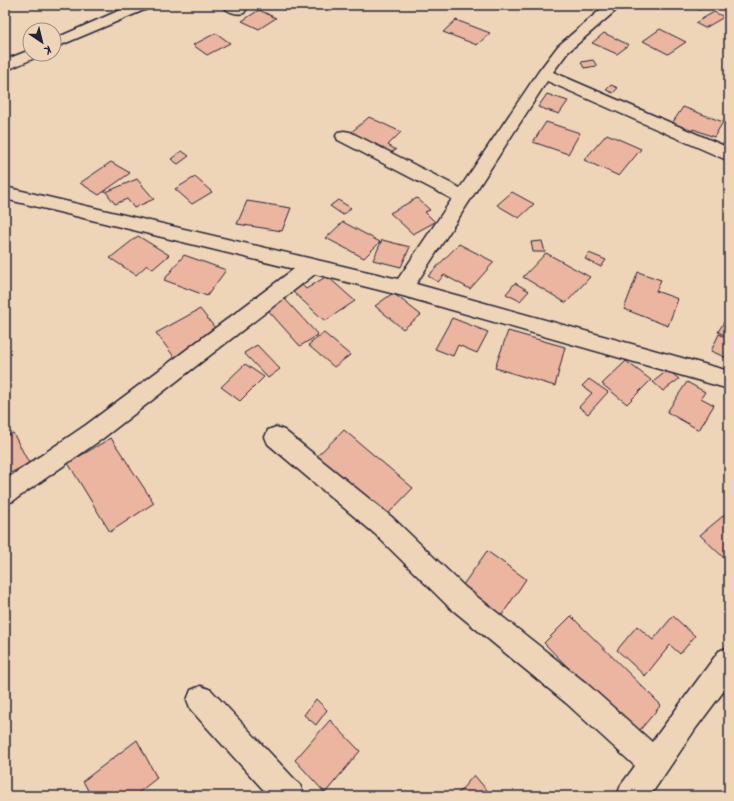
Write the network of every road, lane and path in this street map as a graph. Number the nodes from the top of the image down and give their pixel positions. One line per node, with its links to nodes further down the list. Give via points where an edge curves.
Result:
1 (144, 5): 3 (street)
2 (616, 5): 6 (street, via 563,49)
3 (62, 41)
4 (22, 58): 5 (street)
5 (5, 66)
6 (544, 74): 8 (street); 10 (street)
7 (344, 136): 10 (street)
8 (729, 155)
9 (5, 193): 11 (street)
10 (463, 197): 12 (street)
11 (312, 266): 12 (street); 15 (street, via 94,432)
12 (403, 288): 13 (street)
13 (729, 380)
14 (276, 437): 18 (street, via 384,526 457,597 576,693)
15 (5, 493)
16 (729, 661): 18 (street)
17 (201, 700): 19 (street)
18 (654, 764): 20 (street)
19 (289, 796)
20 (632, 796)

